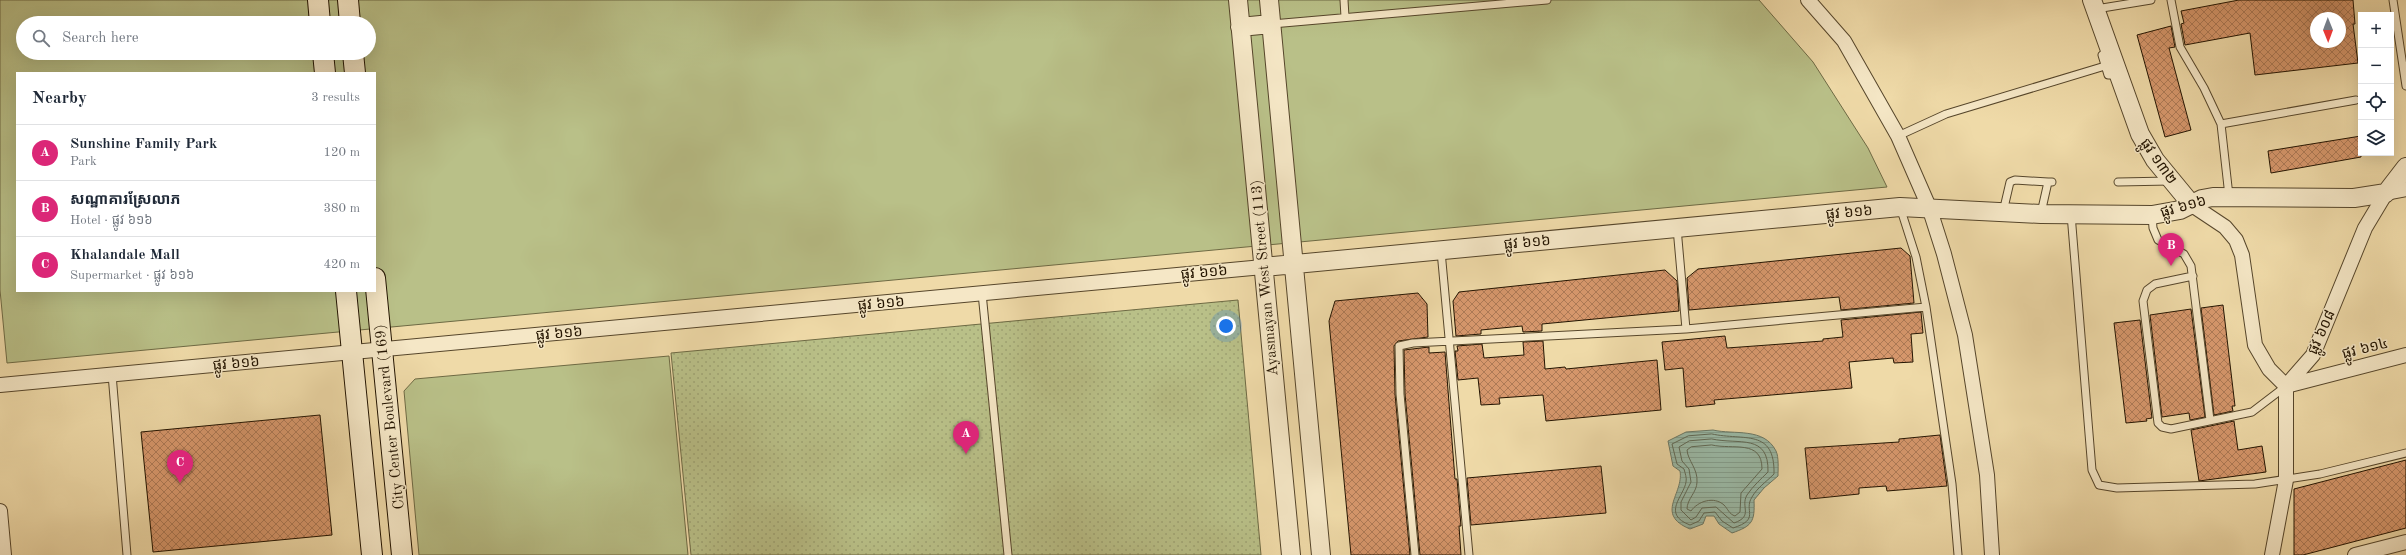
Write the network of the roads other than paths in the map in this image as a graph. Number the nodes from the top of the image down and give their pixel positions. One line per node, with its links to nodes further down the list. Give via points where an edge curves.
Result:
1 (318, 0): 12 (main road)
2 (348, 0): 13 (main road)
3 (1238, 0): 16 (street, Ayasmayan West Street (113))
4 (1269, 0): 15 (street, Ayasmayan West Street (113))
5 (1344, 0): 14 (lane)
6 (1546, 0): 14 (lane)
7 (1808, 0): 25 (street, via 1844,41)
8 (2151, 0): 11 (lane)
9 (2171, 0): 24 (lane, via 2180,47)
10 (2393, 0): 22 (lane)
11 (2094, 5): 19 (street, ផ្លូវ ១៣២)
12 (319, 16)
13 (349, 16)
14 (1345, 17): 15 (lane)
15 (1271, 24): 16 (street); 41 (street, Ayasmayan West Street (113))
16 (1240, 27): 42 (street, Ayasmayan West Street (113))
17 (324, 60): 20 (main road)
18 (354, 60): 21 (main road)
19 (2111, 64): 25 (lane, via 1946,114); 27 (street, ផ្លូវ ១៣២, via 2140,134 2155,160)
20 (325, 72)
21 (355, 72)
22 (2406, 86)
23 (2356, 100): 24 (lane)
24 (2221, 124): 31 (lane)
25 (1898, 136): 33 (street)
26 (2406, 167): 30 (street, ផ្លូវ ៦០៨)
27 (2172, 181): 28 (lane); 32 (street, ផ្លូវ ១៣២)
28 (2118, 182)
29 (2406, 189): 30 (street, ផ្លូវ ៦១៦)
30 (2386, 193): 31 (street, ផ្លូវ ៦១៦, via 2354,198); 55 (street, ផ្លូវ ៦០៨, via 2365,228 2313,355)
31 (2229, 197): 32 (street, ផ្លូវ ៦១៦, via 2202,199)
32 (2192, 205): 38 (street, ផ្លូវ ៦១៦); 55 (street, ផ្លូវ ១៣២, via 2225,227 2236,240 2242,255 2255,345 2269,369)
33 (1929, 207): 34 (street, ផ្លូវ ៦១៦); 35 (street, ផ្លូវ ៦១៦); 71 (street, via 1965,335 1987,475)
34 (1900, 208): 39 (street, ផ្លូវ ៦១៦); 47 (lane, via 1916,257)
35 (2003, 212): 36 (street, ផ្លូវ ៦១៦); 36 (lane, via 2010,182 2050,182)
36 (2041, 214): 37 (street, ផ្លូវ ៦១៦)
37 (2071, 214): 38 (street, ផ្លូវ ៦១៦); 58 (lane, via 2092,470 2099,485 2117,488 2255,484)
38 (2152, 214): 43 (lane, via 2153,228 2158,240 2184,254)
39 (1677, 228): 40 (street, ផ្លូវ ៦១៦); 48 (lane)
40 (1441, 250): 41 (street, ផ្លូវ ៦១៦); 49 (lane)
41 (1294, 264): 42 (street, ផ្លូវ ៦១៦); 67 (street, Ayasmayan West Street (113))
42 (1263, 267): 46 (street, ផ្លូវ ៦១៦); 66 (street, Ayasmayan West Street (113))
43 (2193, 276): 56 (lane); 56 (lane, via 2155,284 2147,290 2143,301 2158,424 2171,429)
44 (376, 288): 50 (main road, City Center Boulevard (169))
45 (346, 292): 51 (main road, City Center Boulevard (169))
46 (982, 293): 50 (street, ផ្លូវ ៦១៦); 65 (lane)
47 (1926, 306): 48 (lane); 70 (lane, via 1952,484)
48 (1686, 329): 49 (lane)
49 (1451, 343): 68 (lane, via 1412,343 1399,346 1400,394); 69 (lane)
50 (382, 349): 51 (street, ផ្លូវ ៦១៦); 64 (main road, City Center Boulevard (169))
51 (352, 352): 53 (street, ផ្លូវ ៦១៦); 63 (main road, City Center Boulevard (169))
52 (2406, 355): 55 (street, ផ្លូវ ៦១៤)
53 (112, 374): 54 (street, ផ្លូវ ៦១៦); 62 (lane)
54 (0, 385)
55 (2286, 386): 56 (lane, via 2252,412); 58 (street)
56 (2210, 420)
57 (2406, 453): 58 (lane)
58 (2286, 480): 72 (street)
59 (0, 511): 61 (street)
60 (2406, 542): 73 (street)
61 (4, 555)
62 (127, 555)
63 (372, 555)
64 (402, 555)
65 (1008, 555)
66 (1291, 555)
67 (1321, 555)
68 (1414, 555)
69 (1469, 555)
70 (1958, 555)
71 (1992, 555)
72 (2272, 555)
73 (2355, 555)

